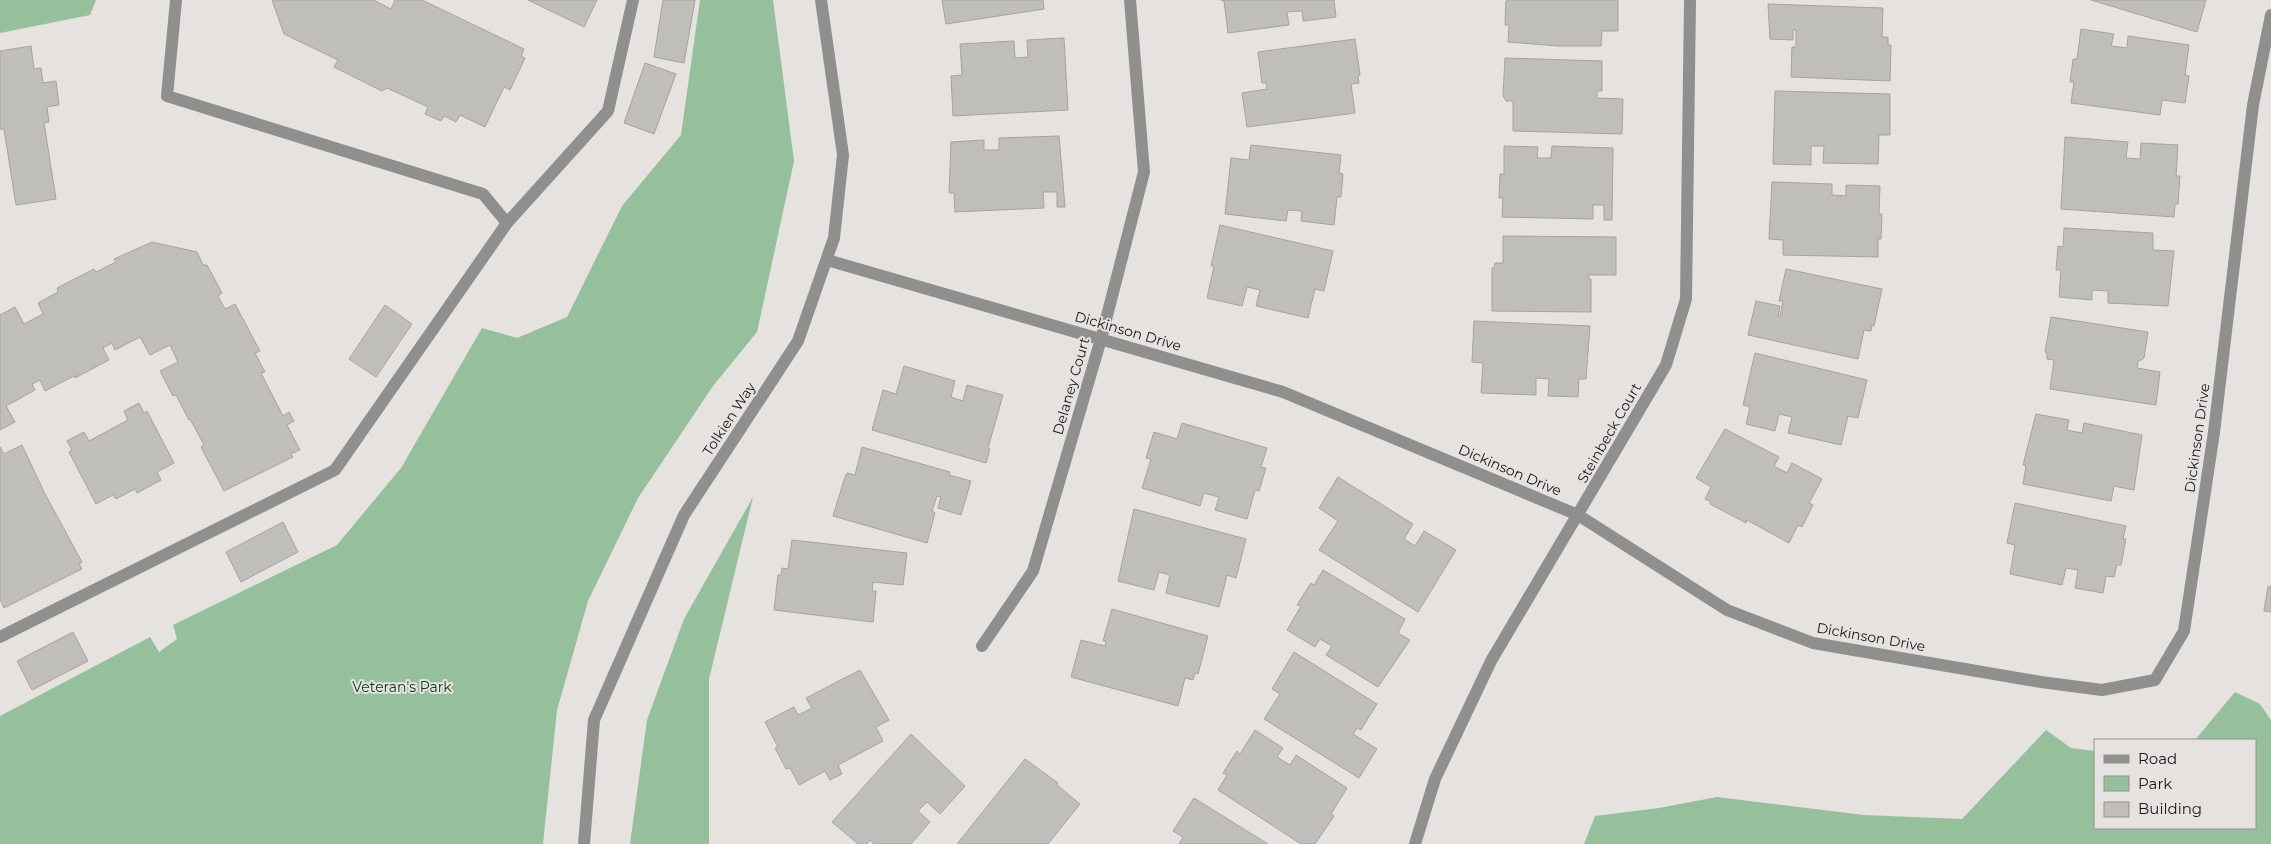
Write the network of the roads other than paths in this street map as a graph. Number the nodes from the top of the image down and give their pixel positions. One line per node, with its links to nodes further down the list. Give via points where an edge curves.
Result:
1 (176, 0): 7 (street, via 167,96 483,194)
2 (633, 0): 7 (street, via 608,111)
3 (821, 0): 8 (street, Tolkien Way, via 843,155 834,238)
4 (1130, 0): 9 (street, Delaney Court, via 1144,172)
5 (1690, 0): 10 (street, Steinbeck Court, via 1686,299 1666,365)
6 (2271, 15): 10 (street, Dickinson Drive, via 2253,105 2214,432 2184,631 2155,680 2102,690 1813,643 1727,610)
7 (508, 223): 11 (street, via 334,470)
8 (827, 260): 9 (street, Dickinson Drive); 13 (street, Tolkien Way, via 798,341 684,515 594,720)
9 (1101, 339): 10 (street, Dickinson Drive, via 1283,392); 12 (street, Delaney Court, via 1034,571)
10 (1578, 515): 14 (street, Steinbeck Court, via 1491,661 1435,779)
11 (0, 637)
12 (982, 646)
13 (584, 844)
14 (1415, 844)

